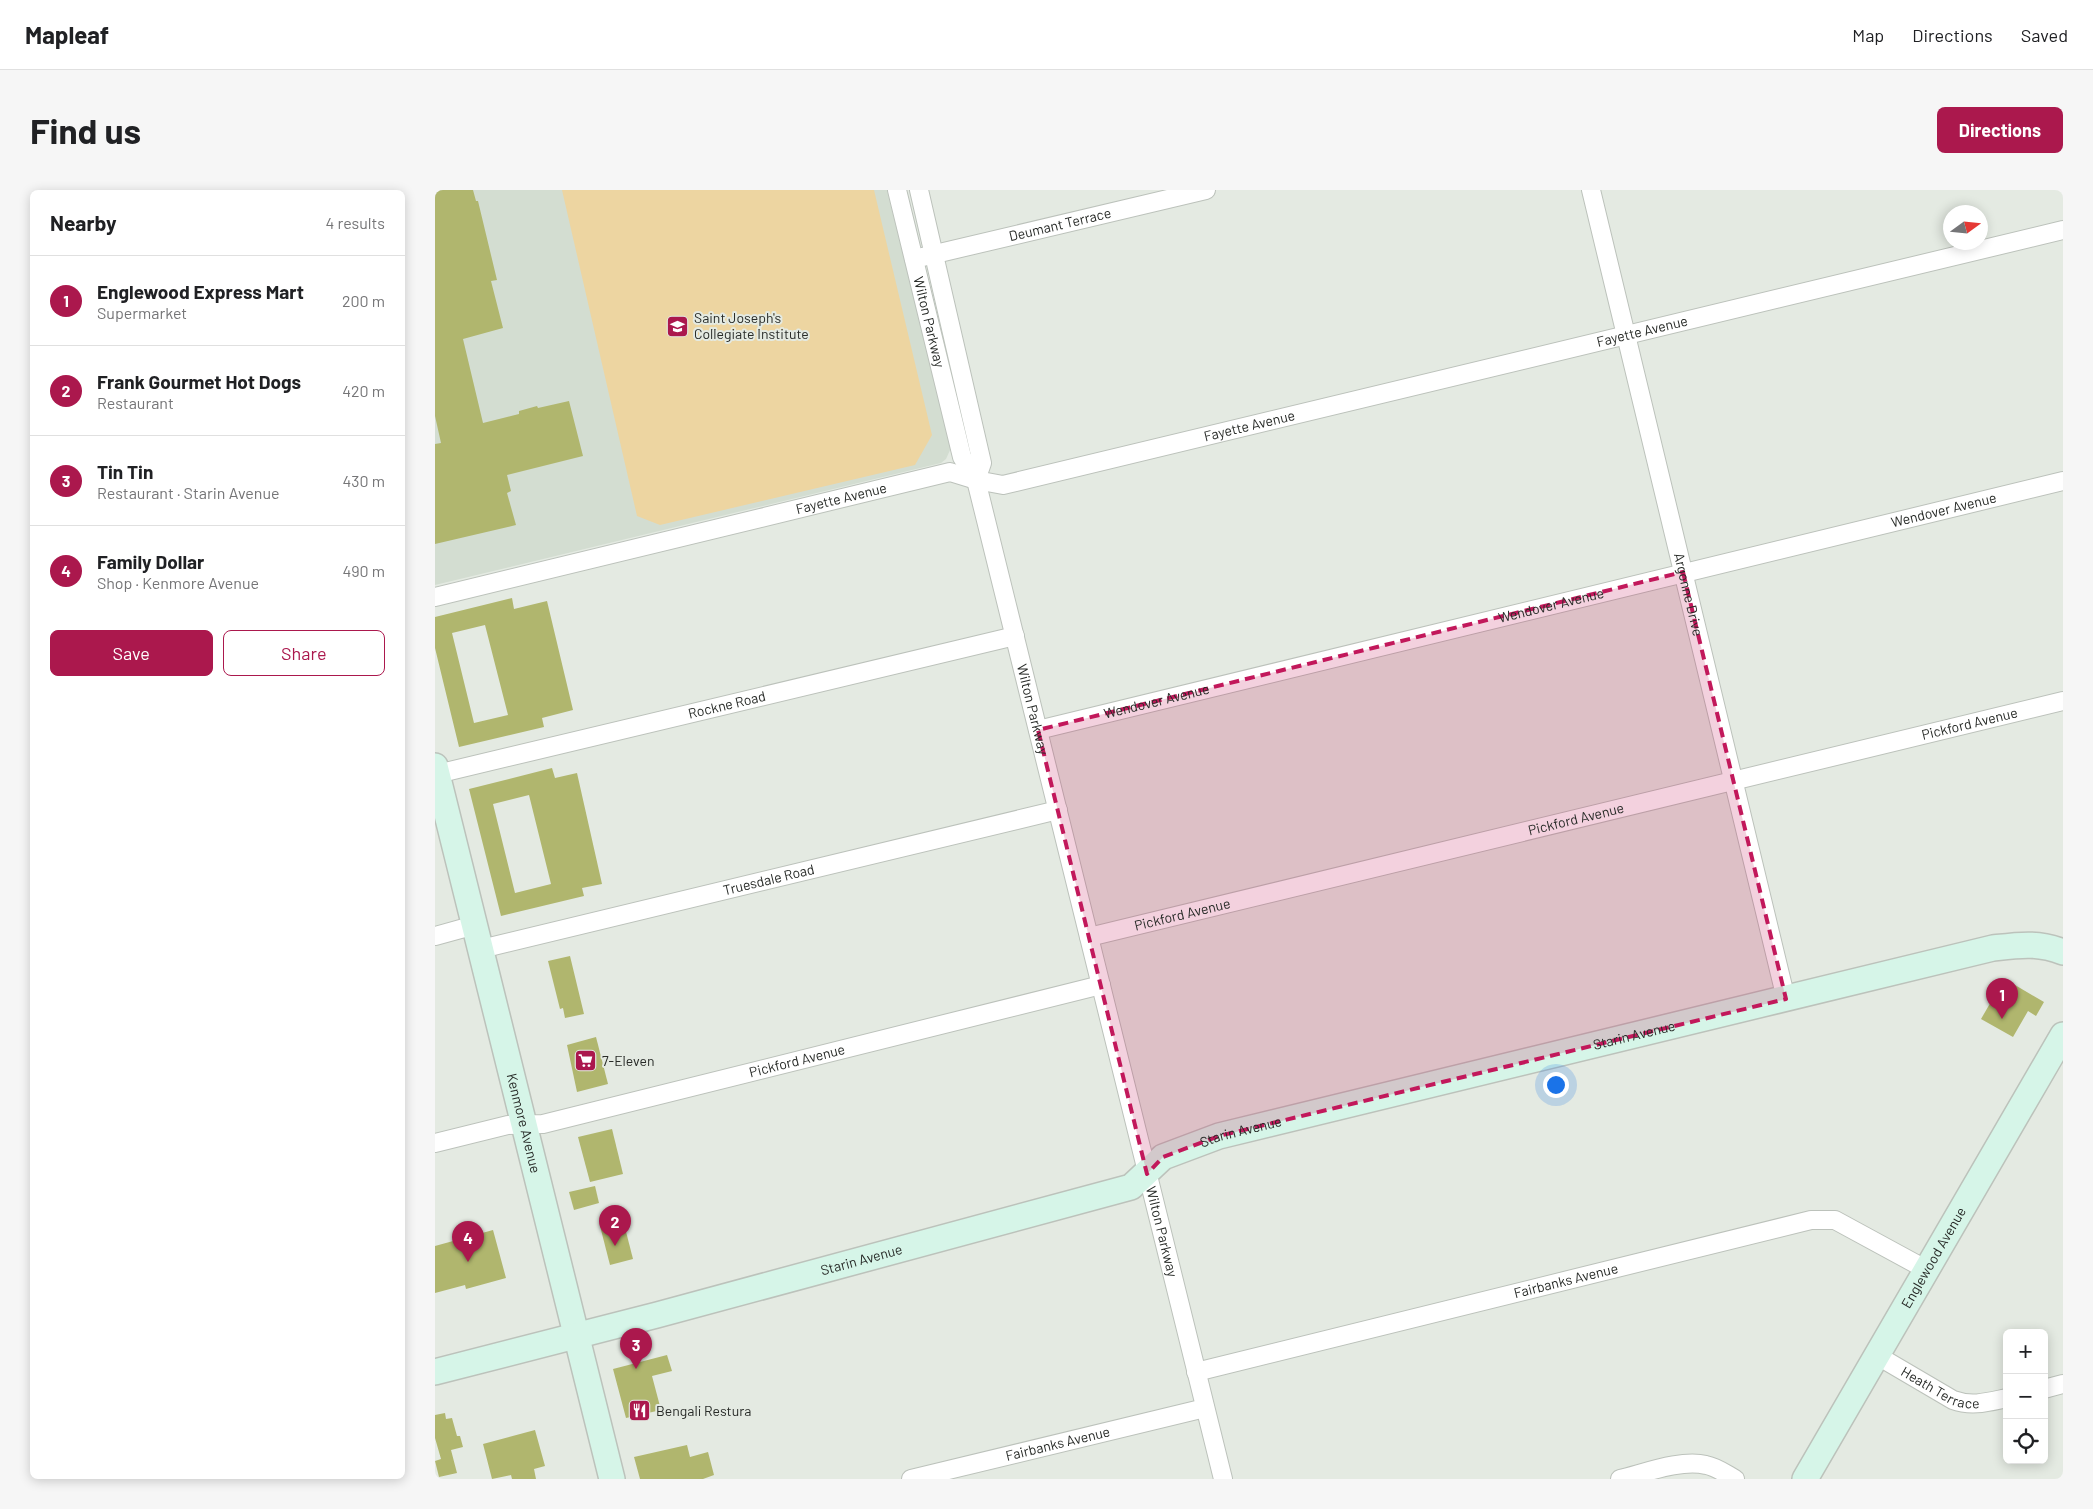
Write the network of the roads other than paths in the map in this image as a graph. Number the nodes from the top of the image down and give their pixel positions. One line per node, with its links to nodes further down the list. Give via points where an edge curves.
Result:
1 (897, 190): 7 (street, Wilton Parkway)
2 (919, 190): 6 (street, Wilton Parkway)
3 (1206, 190): 6 (street, Deumant Terrace)
4 (1591, 190): 8 (street, Argonne Drive)
5 (2063, 230): 8 (street, Fayette Avenue)
6 (935, 254): 7 (street, Deumant Terrace); 9 (street, Wilton Parkway, via 982,463)
7 (914, 259): 9 (street, Wilton Parkway, via 962,457)
8 (1626, 334): 9 (street, Fayette Avenue, via 1003,484); 11 (street, Argonne Drive)
9 (976, 480): 12 (street, Fayette Avenue, via 950,472); 13 (street, Wilton Parkway)
10 (2063, 481): 11 (street, Wendover Avenue)
11 (1683, 572): 15 (street, Wendover Avenue); 17 (street, Argonne Drive)
12 (435, 597)
13 (1015, 636): 15 (street, Wilton Parkway); 16 (street, Rockne Road)
14 (2063, 701): 17 (street, Pickford Avenue)
15 (1038, 730): 18 (street, Wilton Parkway)
16 (436, 770): 19 (street, Kenmore Avenue)
17 (1733, 780): 21 (street, Pickford Avenue); 25 (street, Argonne Drive)
18 (1058, 810): 21 (street, Wilton Parkway); 22 (street, Truesdale Road)
19 (475, 925): 20 (street); 22 (street, Kenmore Avenue)
20 (435, 936)
21 (1089, 937): 24 (street, Wilton Parkway)
22 (481, 949): 27 (street, Kenmore Avenue)
23 (2063, 952): 25 (street, Starin Avenue, via 2047,946 2021,944 1993,948)
24 (1101, 986): 27 (street, Pickford Avenue, via 543,1124); 29 (street, Wilton Parkway)
25 (1786, 999): 29 (street, Starin Avenue, via 1219,1136 1163,1157)
26 (2063, 1036): 30 (street, Englewood Avenue)
27 (524, 1125): 28 (street, Pickford Avenue, via 507,1125); 31 (street, Kenmore Avenue)
28 (435, 1144)
29 (1147, 1174): 31 (street, Starin Avenue, via 1131,1187); 34 (street, Wilton Parkway)
30 (1927, 1270): 32 (street, Englewood Avenue); 34 (street, Fairbanks Avenue, via 1835,1220 1811,1220)
31 (577, 1336): 33 (street, Starin Avenue); 39 (street, Kenmore Avenue)
32 (1878, 1356): 37 (street, Heath Terrace, via 1962,1404); 44 (street, Englewood Avenue)
33 (435, 1372)
34 (1196, 1372): 38 (street, Wilton Parkway)
35 (2063, 1384): 36 (street)
36 (2048, 1388)
37 (2003, 1399)
38 (1205, 1408): 40 (street, Fairbanks Avenue); 41 (street, Wilton Parkway)
39 (612, 1479)
40 (911, 1479)
41 (1223, 1479)
42 (1620, 1479): 43 (street, via 1696,1463)
43 (1735, 1479)
44 (1805, 1479)

